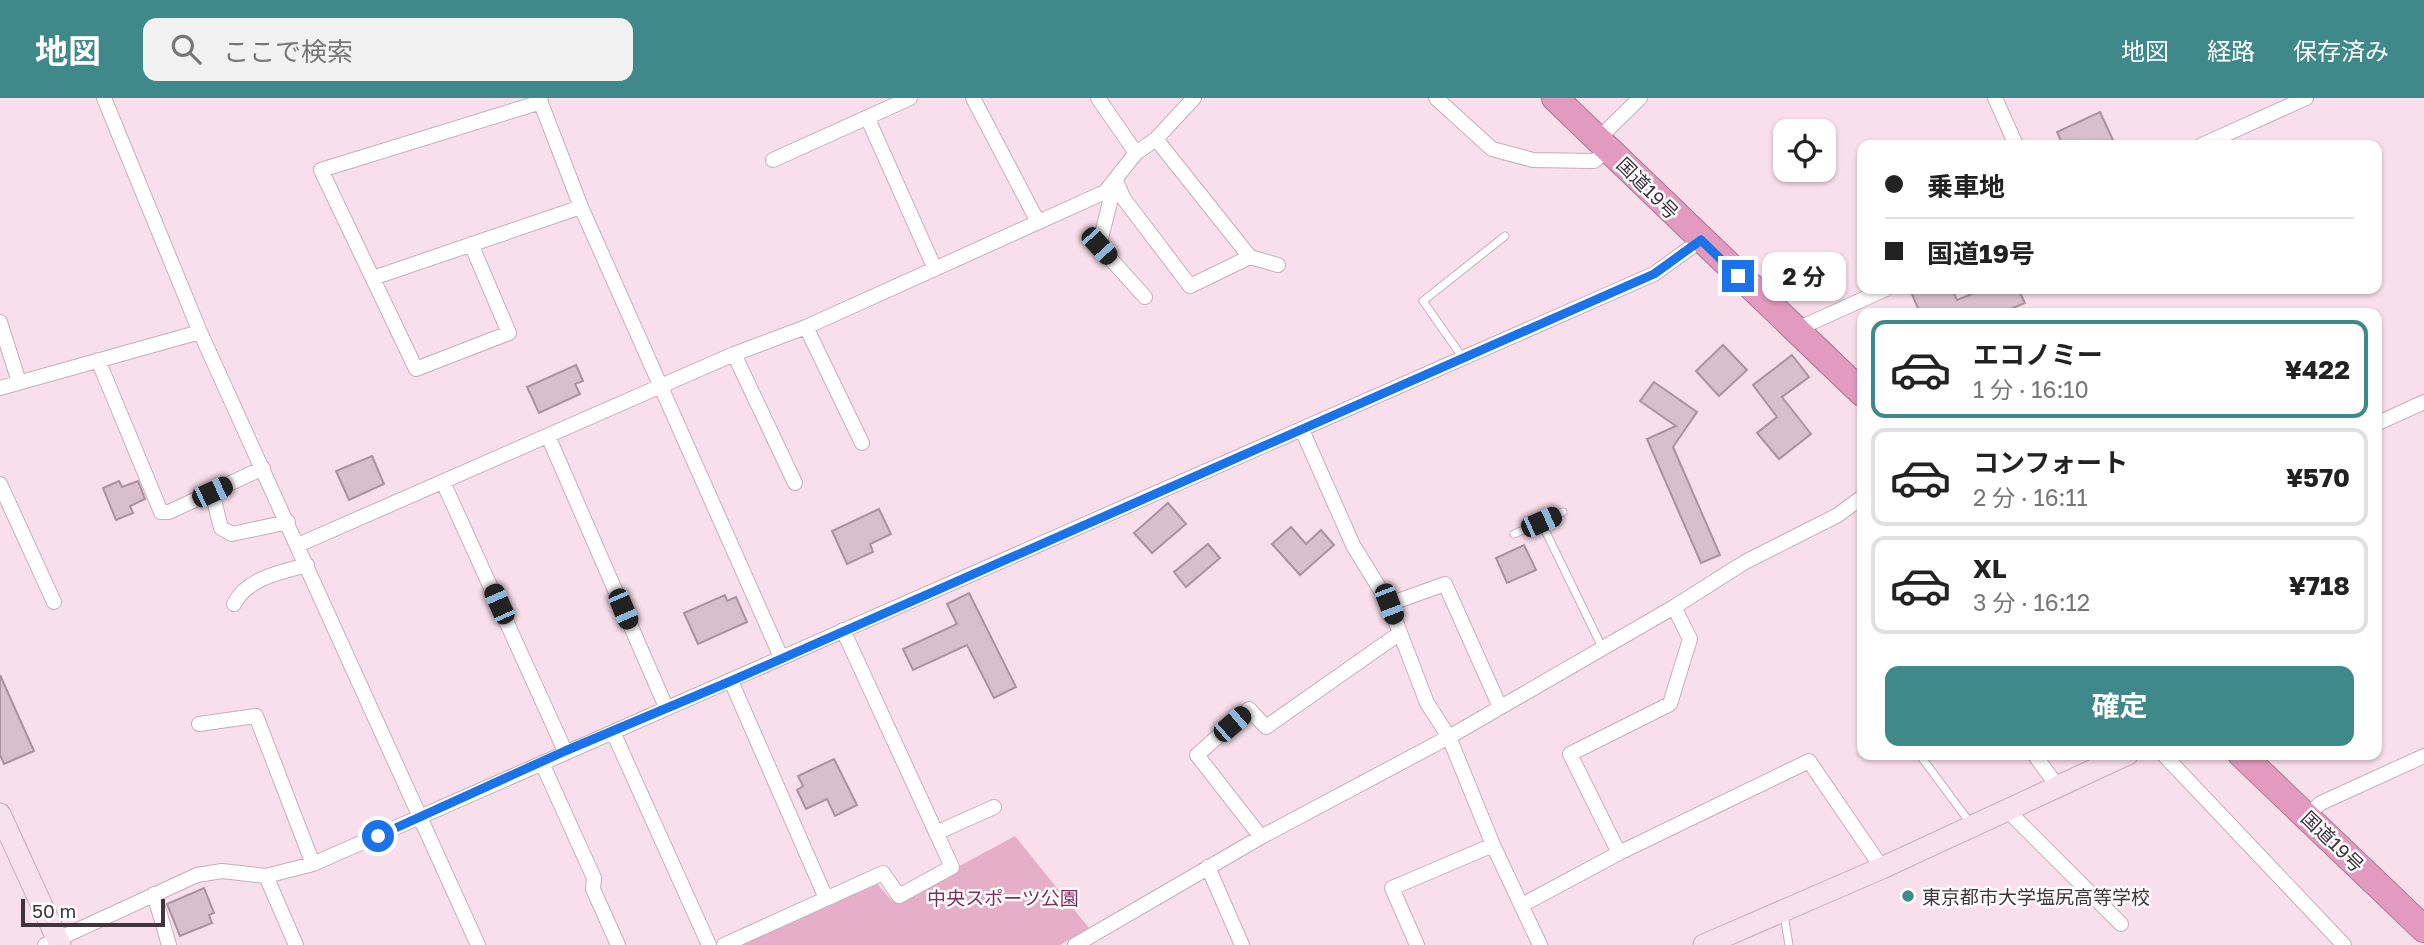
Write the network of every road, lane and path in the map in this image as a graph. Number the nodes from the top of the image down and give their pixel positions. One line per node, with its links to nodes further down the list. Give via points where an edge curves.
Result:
1 (104, 98): 34 (street)
2 (910, 98): 12 (street)
3 (974, 98): 21 (street)
4 (1098, 98): 17 (street)
5 (1194, 98): 13 (street)
6 (1436, 98): 16 (street, via 1492,149 1533,160 1594,161)
7 (1555, 98): 16 (highway, 国道19号)
8 (1640, 98): 16 (street)
9 (1995, 98): 14 (street)
10 (2306, 98): 15 (street)
11 (540, 100): 20 (street); 28 (street, via 321,170)
12 (868, 119): 18 (street); 27 (street)
13 (1156, 139): 17 (street); 25 (street)
14 (2014, 140)
15 (2213, 140)
16 (1604, 144): 23 (highway, 国道19号)
17 (1136, 153): 19 (street)
18 (773, 160)
19 (1116, 181): 21 (street, via 1105,192); 25 (street, via 1124,199 1190,286); 30 (street, via 1099,246)
20 (581, 207): 24 (street); 39 (street)
21 (1038, 222): 27 (street)
22 (1506, 236): 36 (lane, via 1423,301)
23 (1701, 240): 33 (highway, 国道19号); 36 (street, via 1654,274)
24 (471, 244): 28 (street); 28 (street, via 509,333 416,369)
25 (1250, 257): 26 (street)
26 (1278, 265)
27 (935, 269): 32 (street)
28 (373, 278)
29 (1875, 294): 33 (street)
30 (1145, 297)
31 (0, 322): 38 (street)
32 (806, 327): 35 (street); 46 (street)
33 (1795, 330): 41 (highway, 国道19号)
34 (200, 331): 37 (street); 47 (street)
35 (734, 354): 39 (street); 49 (street)
36 (1464, 359): 44 (street)
37 (98, 360): 38 (street); 51 (street, via 161,512)
38 (19, 382): 40 (street)
39 (661, 385): 45 (street); 66 (street)
40 (0, 387)
41 (1857, 388)
42 (2424, 402): 43 (street)
43 (2382, 421)
44 (1302, 430): 61 (street, via 1353,545); 63 (street)
45 (548, 436): 48 (street); 69 (street)
46 (862, 443)
47 (263, 468): 51 (street); 55 (street)
48 (443, 482): 57 (street); 73 (street)
49 (795, 483)
50 (0, 484): 59 (street)
51 (212, 492): 55 (street, via 221,528 232,534)
52 (1857, 501): 62 (street)
53 (1563, 512): 54 (lane)
54 (1541, 522): 56 (lane); 65 (lane)
55 (288, 523): 57 (street)
56 (1514, 534)
57 (298, 545): 58 (street)
58 (307, 565): 60 (street, via 270,574 239,594); 86 (street)
59 (54, 602)
60 (234, 604)
61 (1389, 604): 64 (street); 68 (street, via 1445,584)
62 (1674, 607): 65 (street); 91 (street, via 1690,639 1670,704 1570,754)
63 (843, 630): 66 (street); 88 (street)
64 (1400, 633): 72 (street, via 1427,703); 89 (street, via 1266,727 1250,709 1197,755)
65 (1602, 647): 68 (street)
66 (781, 657): 67 (street)
67 (731, 681): 69 (street); 97 (street)
68 (1500, 707): 72 (street)
69 (666, 708): 71 (street)
70 (199, 724): 92 (street, via 256,716)
71 (613, 732): 73 (street); 107 (street)
72 (1449, 737): 89 (street); 90 (street)
73 (565, 751): 80 (street)
74 (2424, 756): 85 (street, via 2321,803)
75 (1924, 760): 87 (lane)
76 (2038, 760): 81 (street)
77 (2115, 760): 81 (street)
78 (2169, 760): 115 (street)
79 (2247, 760): 85 (highway, 国道19号)
80 (542, 763): 86 (street); 106 (street, via 594,878 593,889)
81 (2057, 787): 83 (street)
82 (994, 807): 88 (street)
83 (2007, 810): 87 (street); 100 (street)
84 (0, 814): 102 (street)
85 (2306, 816): 101 (highway, 国道19号)
86 (421, 817): 92 (street); 105 (street)
87 (1973, 826): 94 (street)
88 (936, 833): 97 (street, via 952,867 899,896 883,873)
89 (1261, 837): 93 (street)
90 (1493, 845): 98 (street); 111 (street, via 1392,888)
91 (1619, 853): 94 (street, via 1809,761); 98 (street)
92 (313, 864): 95 (street)
93 (1208, 867): 109 (street); 110 (street)
94 (1882, 868): 99 (street)
95 (266, 876): 96 (street, via 222,871 197,875); 104 (street)
96 (154, 894): 102 (street); 103 (street)
97 (825, 898): 108 (street)
98 (1522, 905): 112 (street)
99 (1783, 911): 113 (street); 114 (lane)
100 (2121, 924)
101 (2424, 929)
102 (54, 943)
103 (169, 945)
104 (296, 945)
105 (478, 945)
106 (618, 945)
107 (709, 945)
108 (724, 945)
109 (1075, 945)
110 (1242, 945)
111 (1417, 945)
112 (1540, 945)
113 (1704, 945)
114 (1789, 945)
115 (2344, 945)

